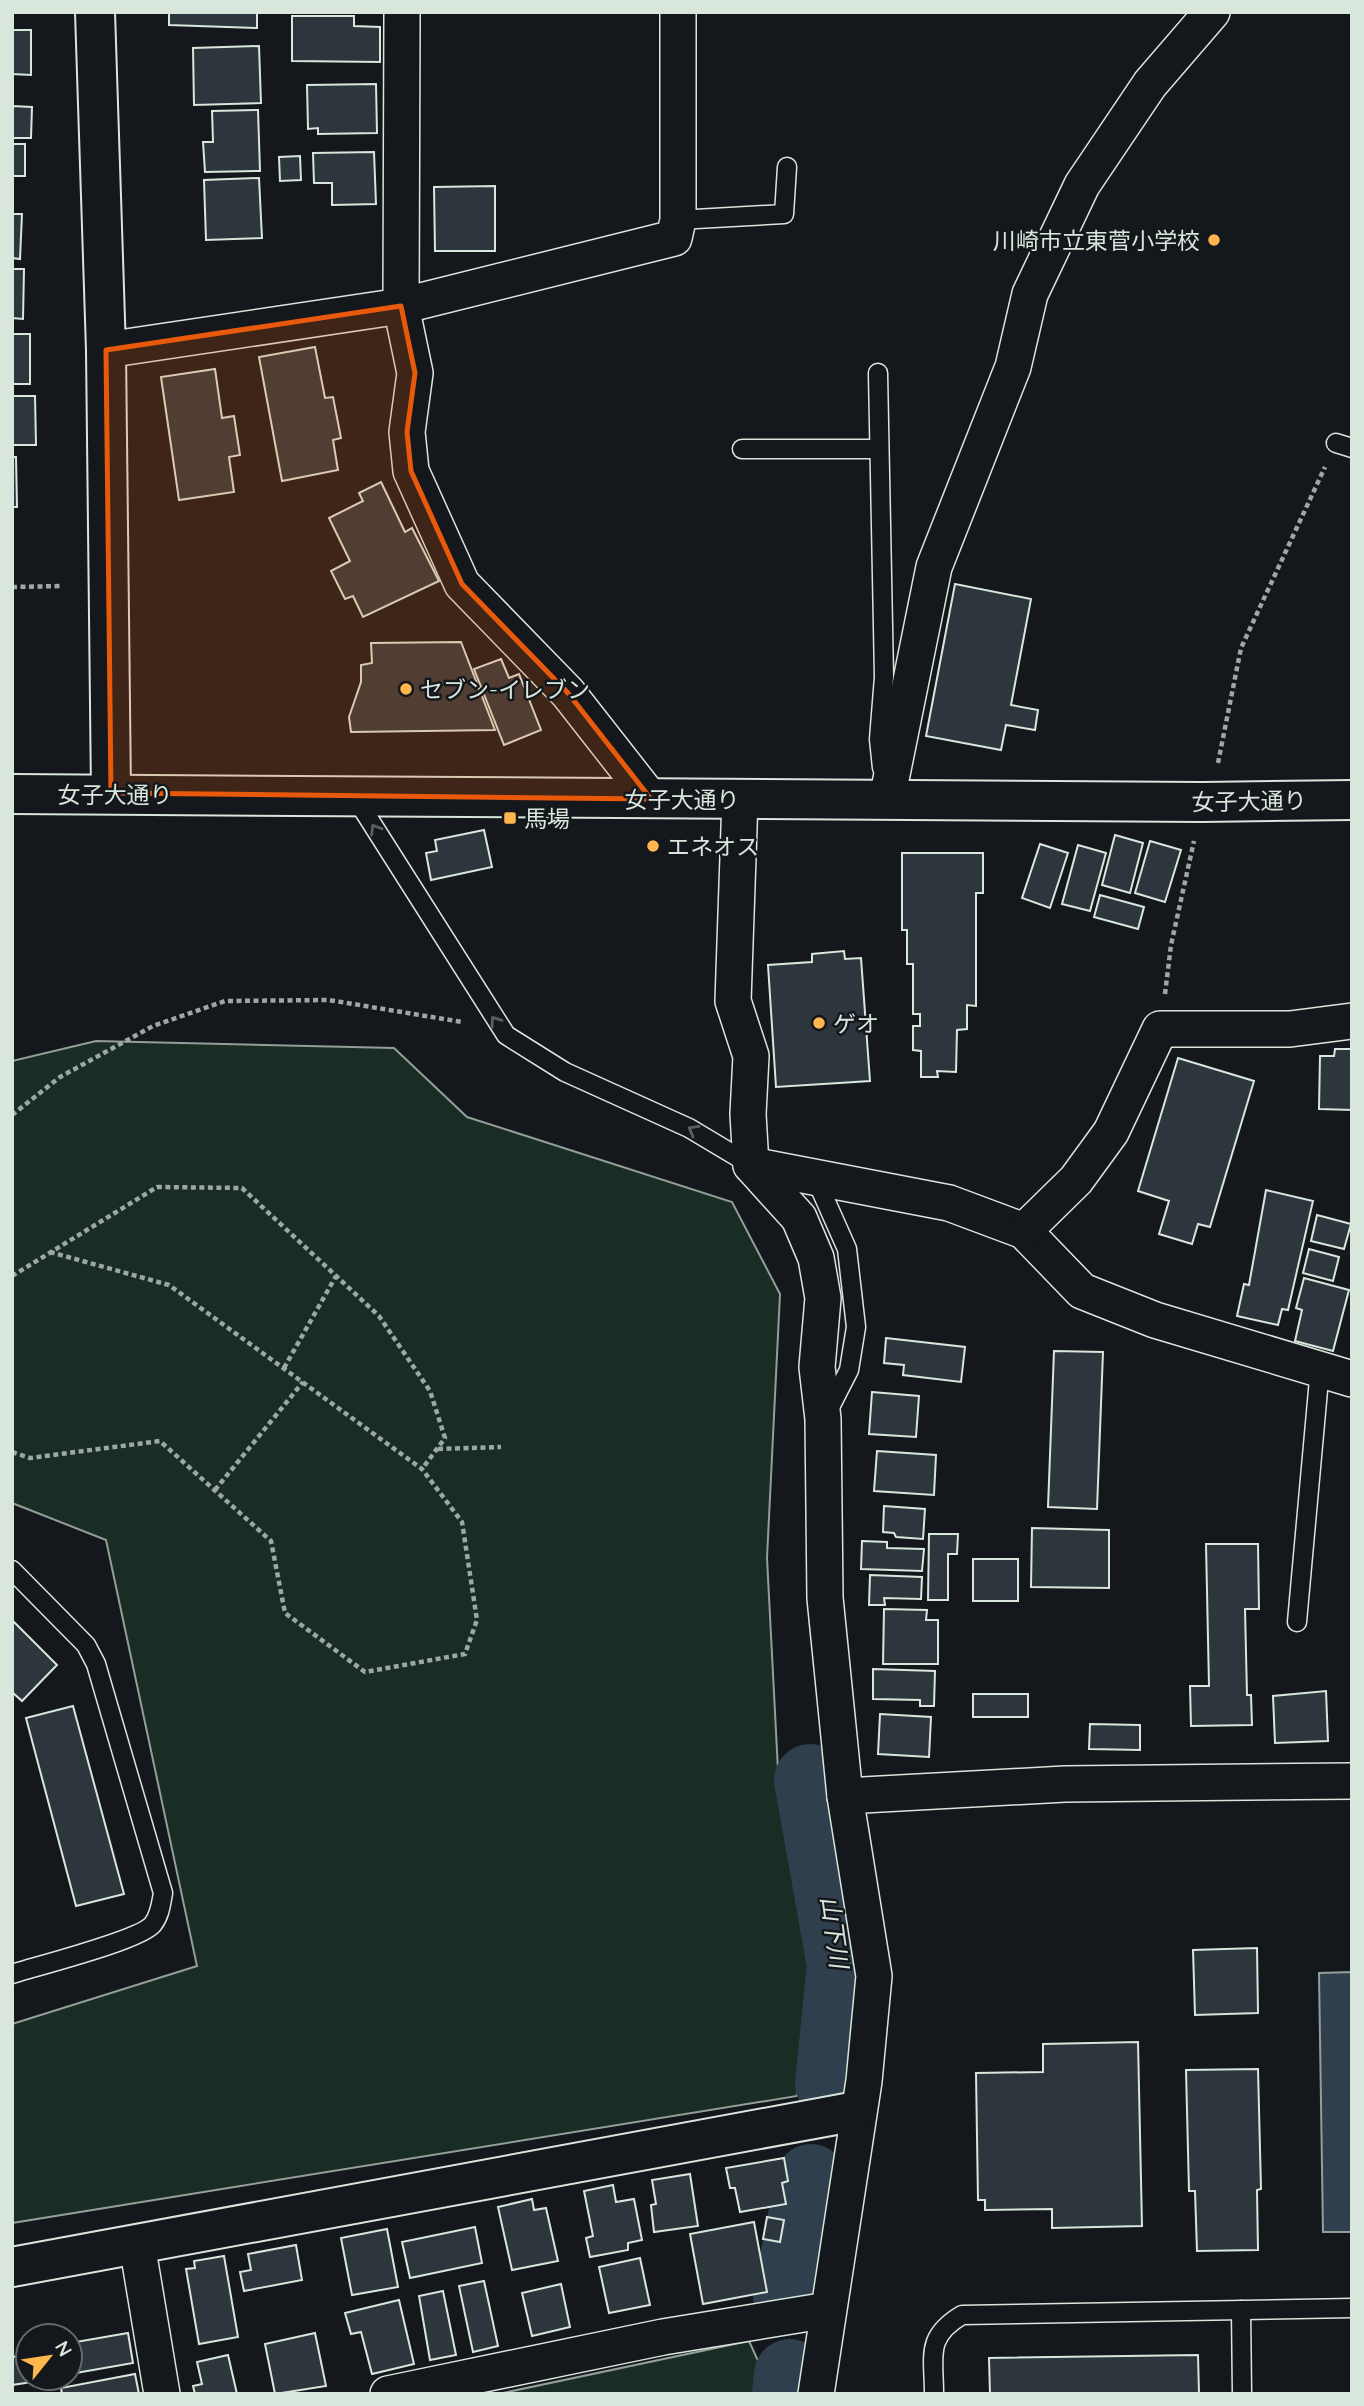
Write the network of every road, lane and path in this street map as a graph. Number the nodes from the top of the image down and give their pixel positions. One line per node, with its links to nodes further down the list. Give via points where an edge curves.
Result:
1 (96, 12): 8 (street)
2 (402, 12): 7 (street)
3 (678, 12): 6 (street)
4 (1212, 12): 20 (street, via 1150,84 1083,185 1030,294 1013,367 934,567)
5 (787, 167): 6 (lane, via 783,214)
6 (678, 220): 7 (street, via 674,238)
7 (401, 306): 8 (street); 18 (street, via 415,373 407,432 411,471 462,584 568,693)
8 (106, 350): 15 (street)
9 (878, 373): 12 (lane)
10 (1344, 445): 22 (path, via 1241,648 1217,771)
11 (742, 449): 12 (lane)
12 (879, 449): 20 (lane, via 884,677 879,739)
13 (63, 586): 14 (path)
14 (12, 587)
15 (111, 793): 16 (street, 女子大通り); 17 (street, 女子大通り)
16 (12, 794)
17 (354, 796): 18 (street, 女子大通り); 24 (lane, one-way to 17)
18 (651, 799): 19 (street, 女子大通り)
19 (740, 799): 20 (street, 女子大通り); 27 (street, via 733,1001 751,1055)
20 (887, 799): 22 (street, 女子大通り)
21 (1352, 800): 22 (street, 女子大通り)
22 (1202, 802): 25 (path, via 1171,945)
23 (1352, 1021): 25 (street, via 1290,1029)
24 (498, 1027): 26 (path, via 329,1000 225,1001 153,1026 60,1077); 27 (lane, one-way to 24, via 690,1128 565,1072)
25 (1160, 1029): 29 (street, via 1111,1132 1076,1180)
26 (12, 1115)
27 (751, 1165): 28 (street); 36 (street, via 799,1218 816,1258 823,1298 817,1367)
28 (814, 1175): 29 (street, via 949,1203); 36 (lane, via 847,1249 856,1327 849,1370)
29 (1024, 1231): 34 (street, via 1083,1291 1155,1320)
30 (50, 1252): 31 (path); 32 (path, via 157,1187 242,1188); 33 (path, via 169,1285)
31 (12, 1276)
32 (336, 1276): 33 (path); 38 (path, via 379,1316 430,1391 445,1438)
33 (284, 1368): 35 (path)
34 (1336, 1373): 43 (lane)
35 (303, 1382): 40 (path); 41 (path)
36 (823, 1419): 45 (street, via 825,1598)
37 (502, 1447): 38 (path)
38 (437, 1449): 40 (path)
39 (12, 1452): 41 (path, via 30,1458 160,1441)
40 (422, 1469): 41 (path, via 462,1522 477,1620 465,1654 365,1672 285,1613 271,1541)
41 (215, 1490)
42 (12, 1570): 46 (lane, via 86,1644 96,1664 163,1893 151,1927)
43 (1297, 1622)
44 (1352, 1781): 45 (street, via 1066,1784)
45 (845, 1796): 47 (street, via 874,1976)
46 (12, 1974)
47 (858, 2111): 48 (street); 51 (street)
48 (138, 2244): 49 (street); 53 (street)
49 (12, 2267)
50 (1352, 2308): 52 (lane)
51 (828, 2310): 54 (street, via 663,2337); 55 (street)
52 (1241, 2311): 56 (lane, via 962,2315 943,2326 934,2344); 57 (lane)
53 (162, 2394)
54 (388, 2394)
55 (816, 2394)
56 (934, 2394)
57 (1242, 2394)

